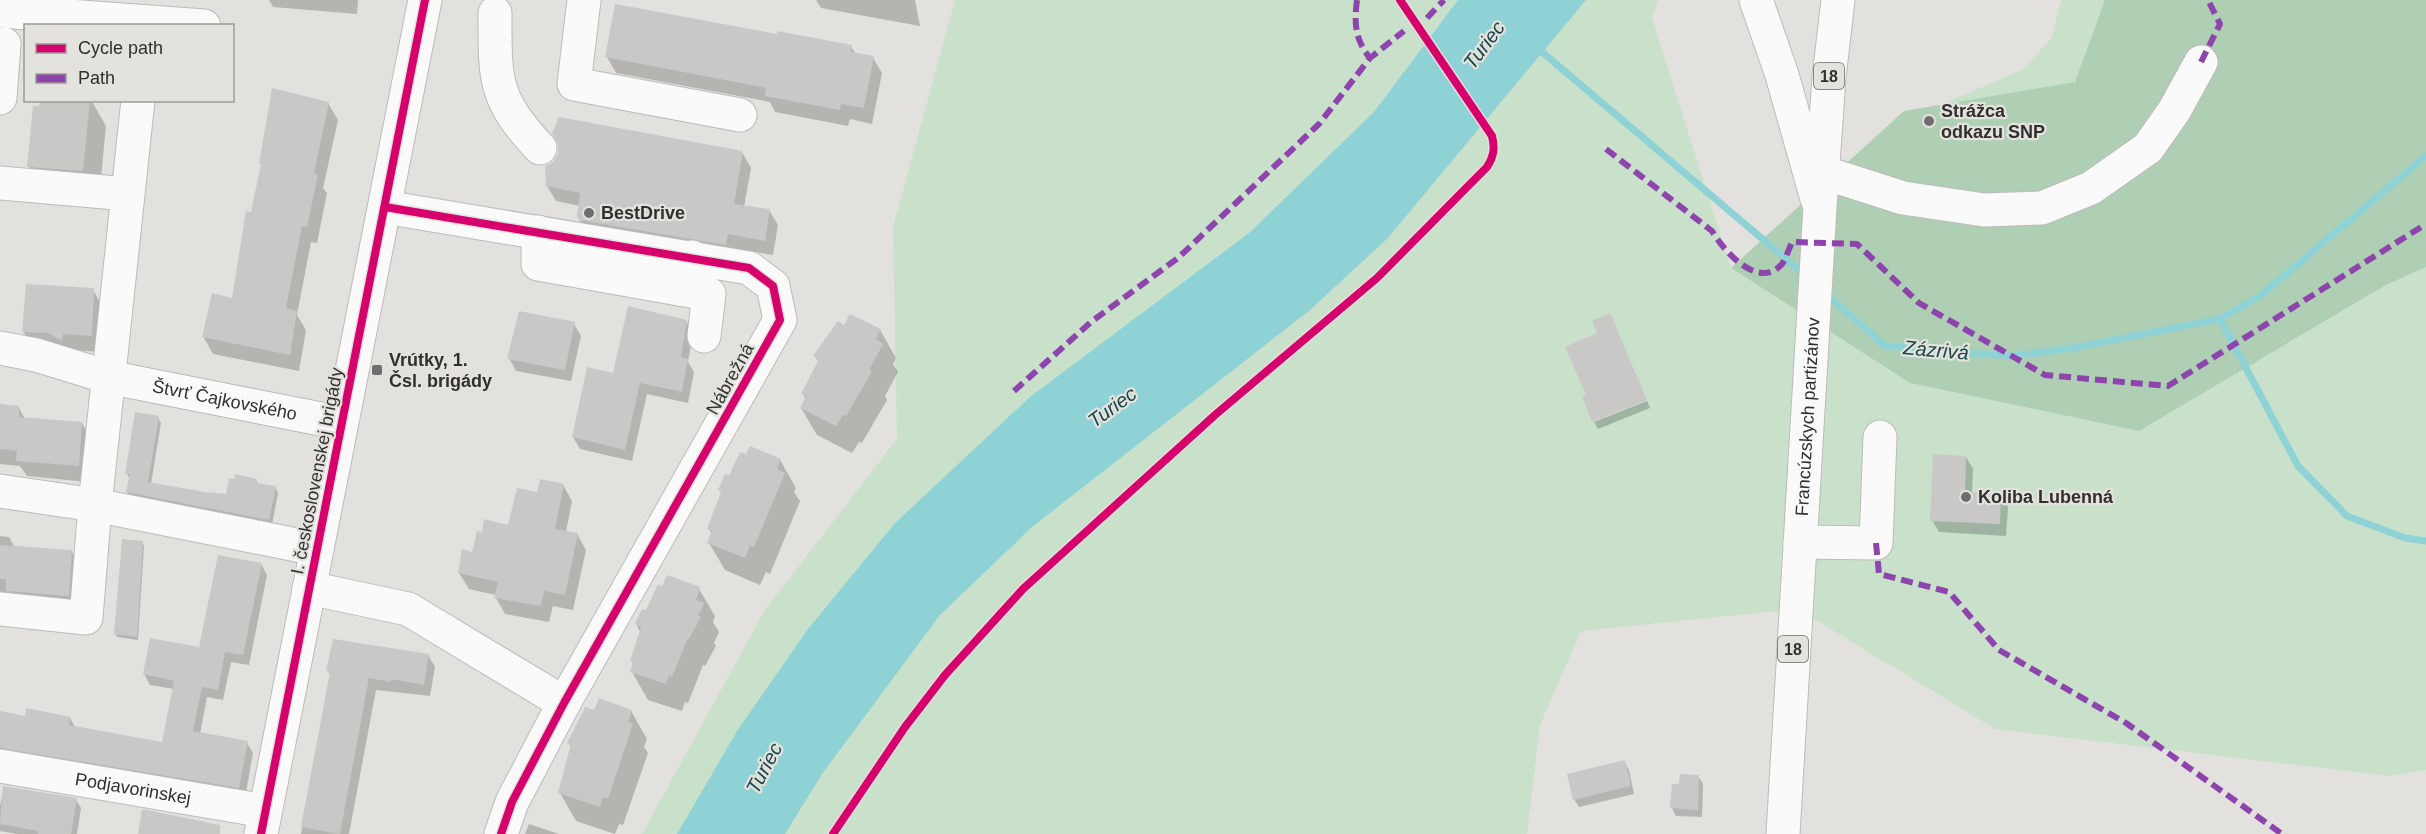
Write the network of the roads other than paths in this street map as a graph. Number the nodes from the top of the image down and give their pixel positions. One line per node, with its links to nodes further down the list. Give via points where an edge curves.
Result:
1 (425, 0): 18 (street, I. československej brigády)
2 (584, 0): 13 (street, via 574,84)
3 (1756, 0): 19 (street)
4 (1838, 0): 15 (street, Francúzskych partizánov / 18)
5 (0, 11): 7 (street)
6 (495, 13): 14 (street, via 497,83 507,109)
7 (145, 23): 8 (street)
8 (165, 24)
9 (4, 44): 11 (street)
10 (2201, 62): 15 (street, via 2148,148 2091,188 2042,208 1984,210 1903,198)
11 (0, 98)
12 (138, 102): 17 (street)
13 (740, 115)
14 (540, 148)
15 (1822, 172): 19 (street, Francúzskych partizánov / 18)
16 (0, 183): 17 (street)
17 (128, 194): 25 (street)
18 (385, 207): 20 (street, Nábrežná); 26 (street, I. československej brigády)
19 (1820, 207): 30 (street, Francúzskych partizánov / 18)
20 (538, 232): 21 (street, Nábrežná); 22 (street, via 538,264)
21 (692, 257): 22 (street); 34 (street, Nábrežná, via 749,268 773,286 780,320)
22 (680, 289): 23 (street, via 710,294)
23 (704, 336)
24 (0, 348): 25 (street, Štvrť Čajkovského)
25 (108, 377): 26 (street, Štvrť Čajkovského); 29 (street)
26 (341, 423): 31 (street, I. československej brigády)
27 (1880, 437): 30 (street, via 1876,543)
28 (0, 491): 29 (street)
29 (95, 505): 31 (street); 33 (street, via 86,618)
30 (1800, 542): 38 (street, Francúzskych partizánov / 18)
31 (317, 549): 32 (street, I. československej brigády)
32 (309, 588): 34 (street, via 408,609); 36 (street, I. československej brigády)
33 (0, 609)
34 (564, 703): 37 (street, Nábrežná, via 512,802)
35 (0, 766): 36 (street, Podjavorinskej)
36 (263, 823)
37 (501, 834)
38 (1783, 834)

